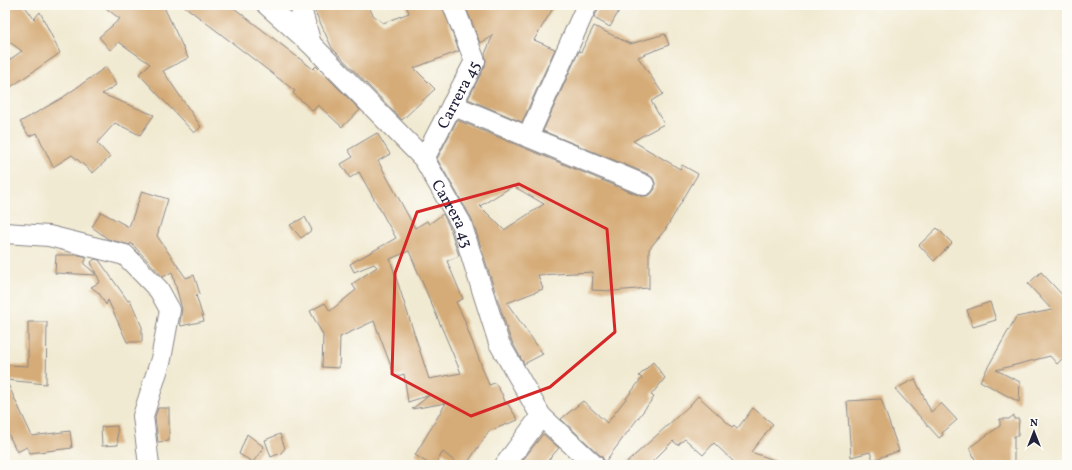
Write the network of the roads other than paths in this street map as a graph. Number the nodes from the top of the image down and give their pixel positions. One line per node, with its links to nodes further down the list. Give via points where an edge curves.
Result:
1 (267, 5): 5 (street, Carrera 43)
2 (300, 5): 5 (street)
3 (453, 5): 6 (street, Carrera 45, via 475,61)
4 (587, 5): 7 (street)
5 (311, 44): 8 (street, Carrera 43)
6 (452, 105): 7 (street); 8 (street, Carrera 45)
7 (528, 137): 9 (street)
8 (424, 159): 11 (street, Carrera 43, via 461,224 499,343)
9 (644, 185)
10 (5, 232): 12 (street, via 49,236 125,255 159,290 170,310 161,359 143,416)
11 (541, 416): 13 (street); 14 (street, Carrera 43)
12 (149, 465)
13 (505, 465)
14 (594, 465)

